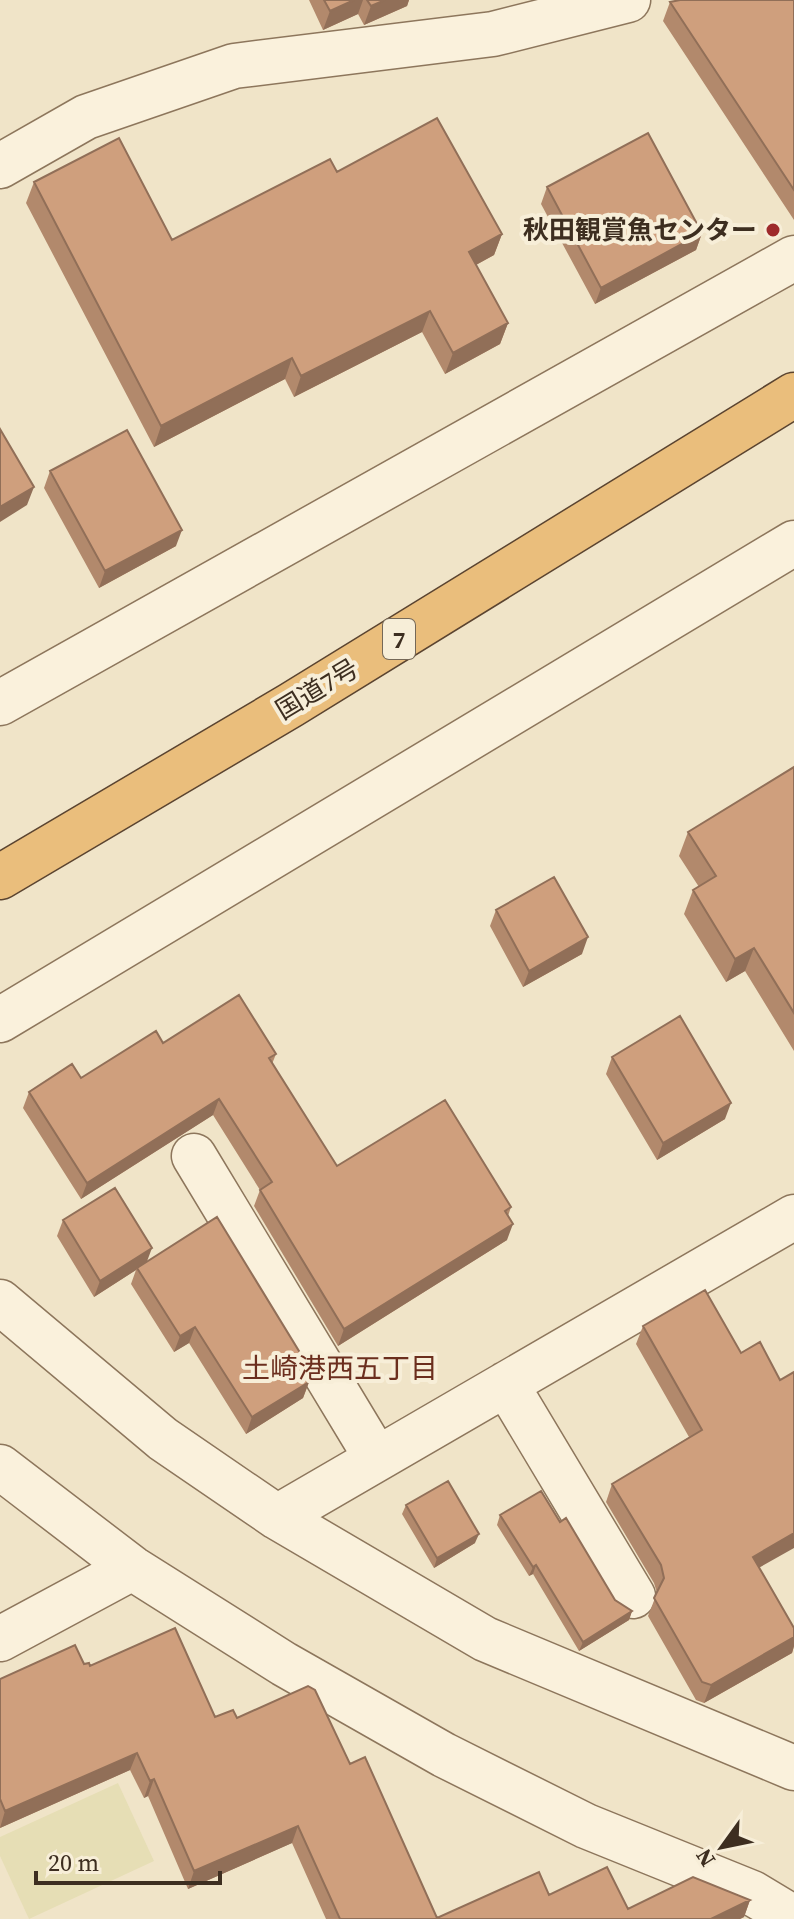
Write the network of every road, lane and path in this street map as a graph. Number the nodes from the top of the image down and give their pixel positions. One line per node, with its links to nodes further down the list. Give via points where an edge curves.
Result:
1 (628, 0): 2 (street, via 493,34 234,66 86,117)
2 (0, 166)
3 (794, 258): 6 (street)
4 (794, 395): 7 (highway, 国道7号 / 7)
5 (794, 543): 8 (street)
6 (0, 703)
7 (0, 877)
8 (0, 1020)
9 (194, 1156): 13 (street)
10 (794, 1217): 12 (street)
11 (0, 1302): 15 (street, via 163,1439)
12 (506, 1384): 13 (street); 17 (street)
13 (377, 1459): 15 (street)
14 (0, 1467): 16 (street)
15 (277, 1517): 19 (street, via 485,1639)
16 (132, 1568): 18 (street); 20 (street, via 284,1664 444,1755 586,1826 752,1893)
17 (633, 1596)
18 (0, 1639)
19 (794, 1768)
20 (794, 1918)

